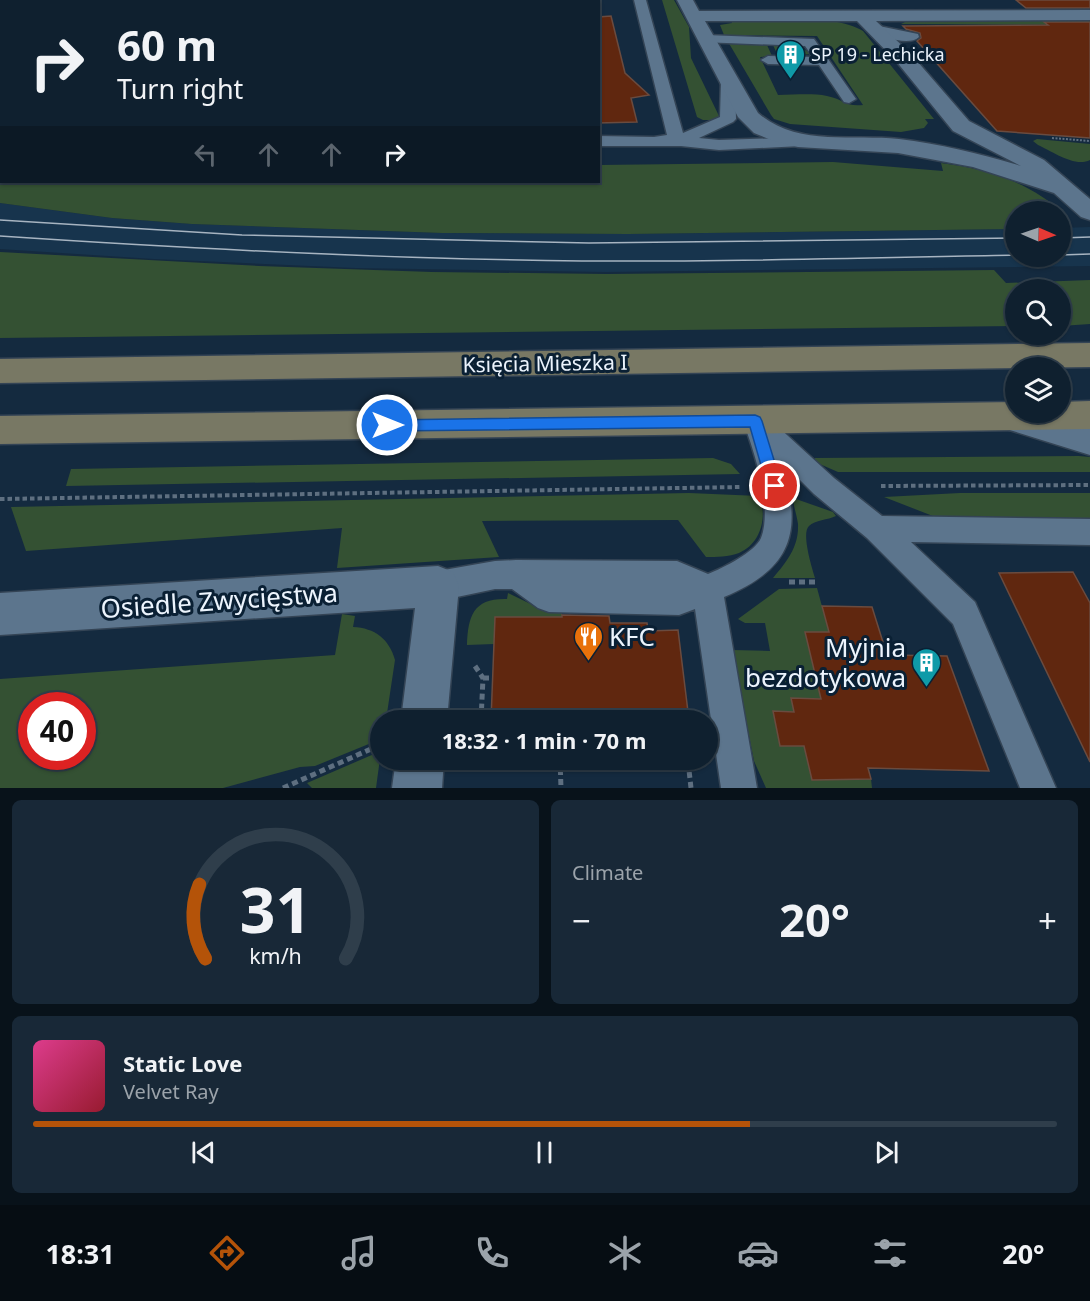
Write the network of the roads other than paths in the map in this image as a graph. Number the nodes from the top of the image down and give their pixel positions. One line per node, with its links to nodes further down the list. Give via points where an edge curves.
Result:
1 (640, 0): 16 (lane)
2 (685, 0): 4 (street)
3 (1090, 15): 5 (street)
4 (694, 16): 5 (street); 7 (street)
5 (862, 16): 6 (street)
6 (874, 30): 8 (street); 8 (lane, via 918,42)
7 (706, 39): 10 (lane, via 808,42); 11 (street)
8 (903, 57): 13 (street)
9 (768, 60): 10 (lane)
10 (822, 61): 12 (lane)
11 (728, 79): 16 (lane, via 728,119); 17 (street, via 754,124 790,139)
12 (849, 99)
13 (961, 126): 18 (street, via 942,136); 20 (street, via 1036,165)
14 (600, 128): 16 (lane)
15 (600, 141): 16 (lane)
16 (677, 142): 17 (lane); 19 (lane)
17 (818, 142): 18 (street)
18 (898, 146): 20 (street, via 1005,168)
19 (600, 154)
20 (1062, 188): 21 (street)
21 (1090, 212)
22 (1086, 355): 23 (street, Księcia Mieszka I)
23 (0, 371)
24 (1071, 415): 25 (street)
25 (1090, 415)
26 (1005, 417): 27 (street)
27 (755, 421): 29 (street); 31 (lane); 34 (lane, via 775,486 779,512 775,540 767,554 735,578)
28 (1032, 423): 30 (street)
29 (0, 430)
30 (1090, 441)
31 (877, 529): 32 (lane); 40 (lane, via 964,613)
32 (1090, 532)
33 (438, 586): 34 (lane, via 495,574 516,574 549,597 565,599); 35 (street, Osiedle Zwycięstwa); 36 (street)
34 (693, 594): 39 (lane, via 712,620)
35 (0, 614)
36 (425, 710)
37 (419, 770): 38 (street)
38 (417, 788)
39 (739, 788)
40 (1038, 788)

